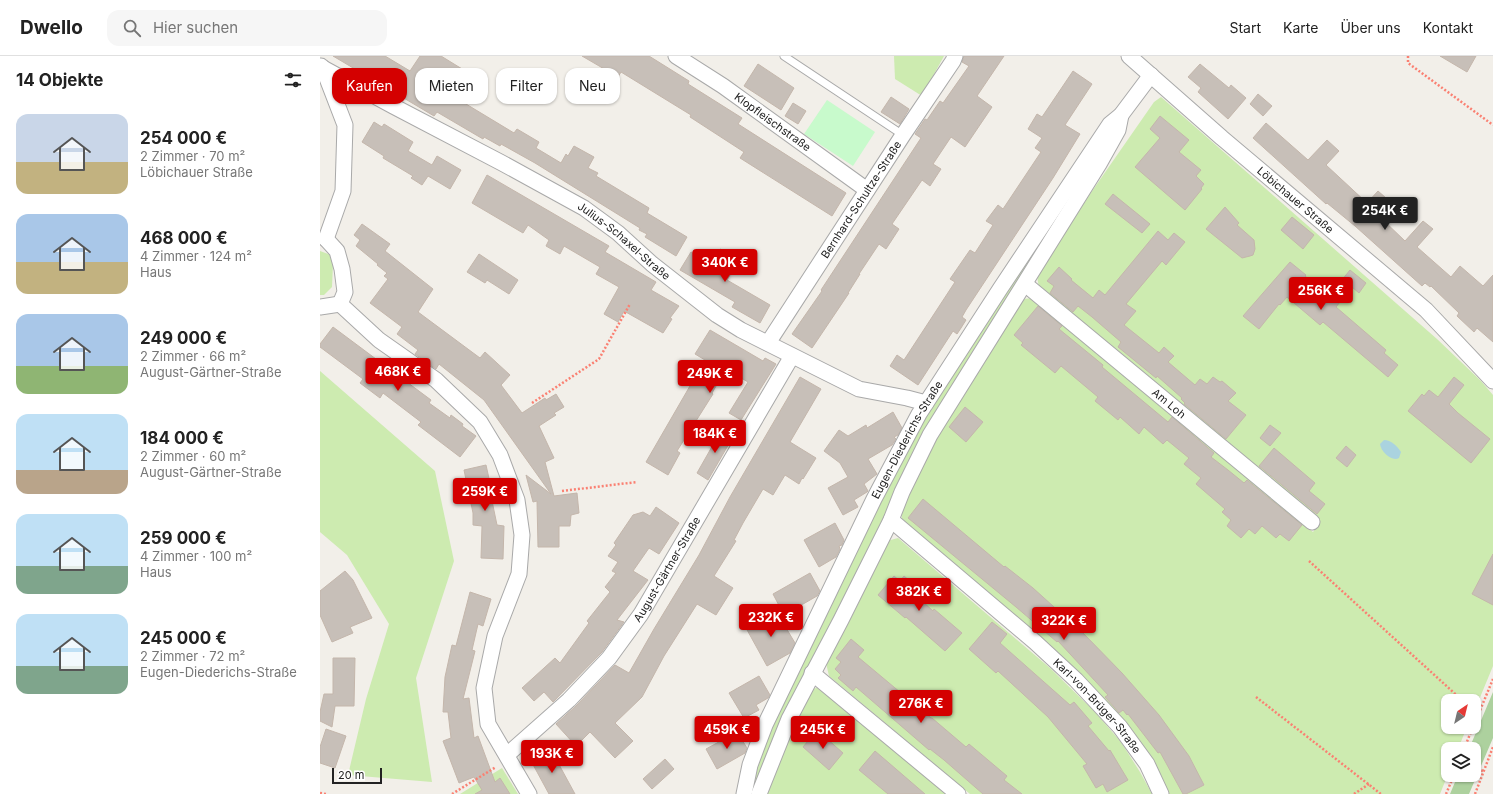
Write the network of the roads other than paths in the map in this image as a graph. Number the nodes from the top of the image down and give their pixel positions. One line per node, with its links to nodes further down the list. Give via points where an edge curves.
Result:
1 (676, 56): 9 (street, Klopfleischstraße, via 723,86)
2 (784, 56): 8 (lane)
3 (955, 56): 8 (street, Bernhard-Schultze-Straße)
4 (1129, 56): 6 (street, Löbichauer Straße)
5 (321, 66): 10 (street, via 344,125 343,191); 14 (street, Julius-Schaxel-Straße, via 584,208 717,315)
6 (1151, 75): 7 (street, Eugen-Diederichs-Straße); 16 (street, Löbichauer Straße, via 1426,310)
7 (1121, 115): 11 (street, Eugen-Diederichs-Straße, via 1118,130); 17 (street, Eugen-Diederichs-Straße, via 1110,124 1088,156)
8 (903, 135): 9 (street, Bernhard-Schultze-Straße)
9 (867, 190): 14 (street, Bernhard-Schultze-Straße)
10 (323, 239): 12 (street, via 337,251 342,270 345,292)
11 (1025, 284): 18 (street, Eugen-Diederichs-Straße, via 930,435); 19 (street, Am Loh)
12 (340, 304): 13 (street); 21 (street, via 379,340 436,380 480,422 500,455 517,500 522,535 519,574 496,636 484,688 488,724)
13 (320, 307)
14 (768, 343): 15 (street, Julius-Schaxel-Straße)
15 (792, 356): 17 (street, Julius-Schaxel-Straße, via 859,389); 21 (street, August-Gärtner-Straße, via 641,614 609,658 569,700)
16 (1493, 381)
17 (926, 403): 23 (street, Eugen-Diederichs-Straße, via 881,486 765,725 750,765)
18 (891, 520): 20 (street, Eugen-Diederichs-Straße); 26 (street, Karl-von-Brüger-Straße, via 1076,680 1120,727 1147,764)
19 (1312, 522)
20 (812, 673): 24 (street, Eugen-Diederichs-Straße, via 789,719); 25 (street)
21 (507, 755): 22 (street)
22 (529, 794)
23 (744, 794)
24 (759, 794)
25 (958, 794)
26 (1161, 794)

